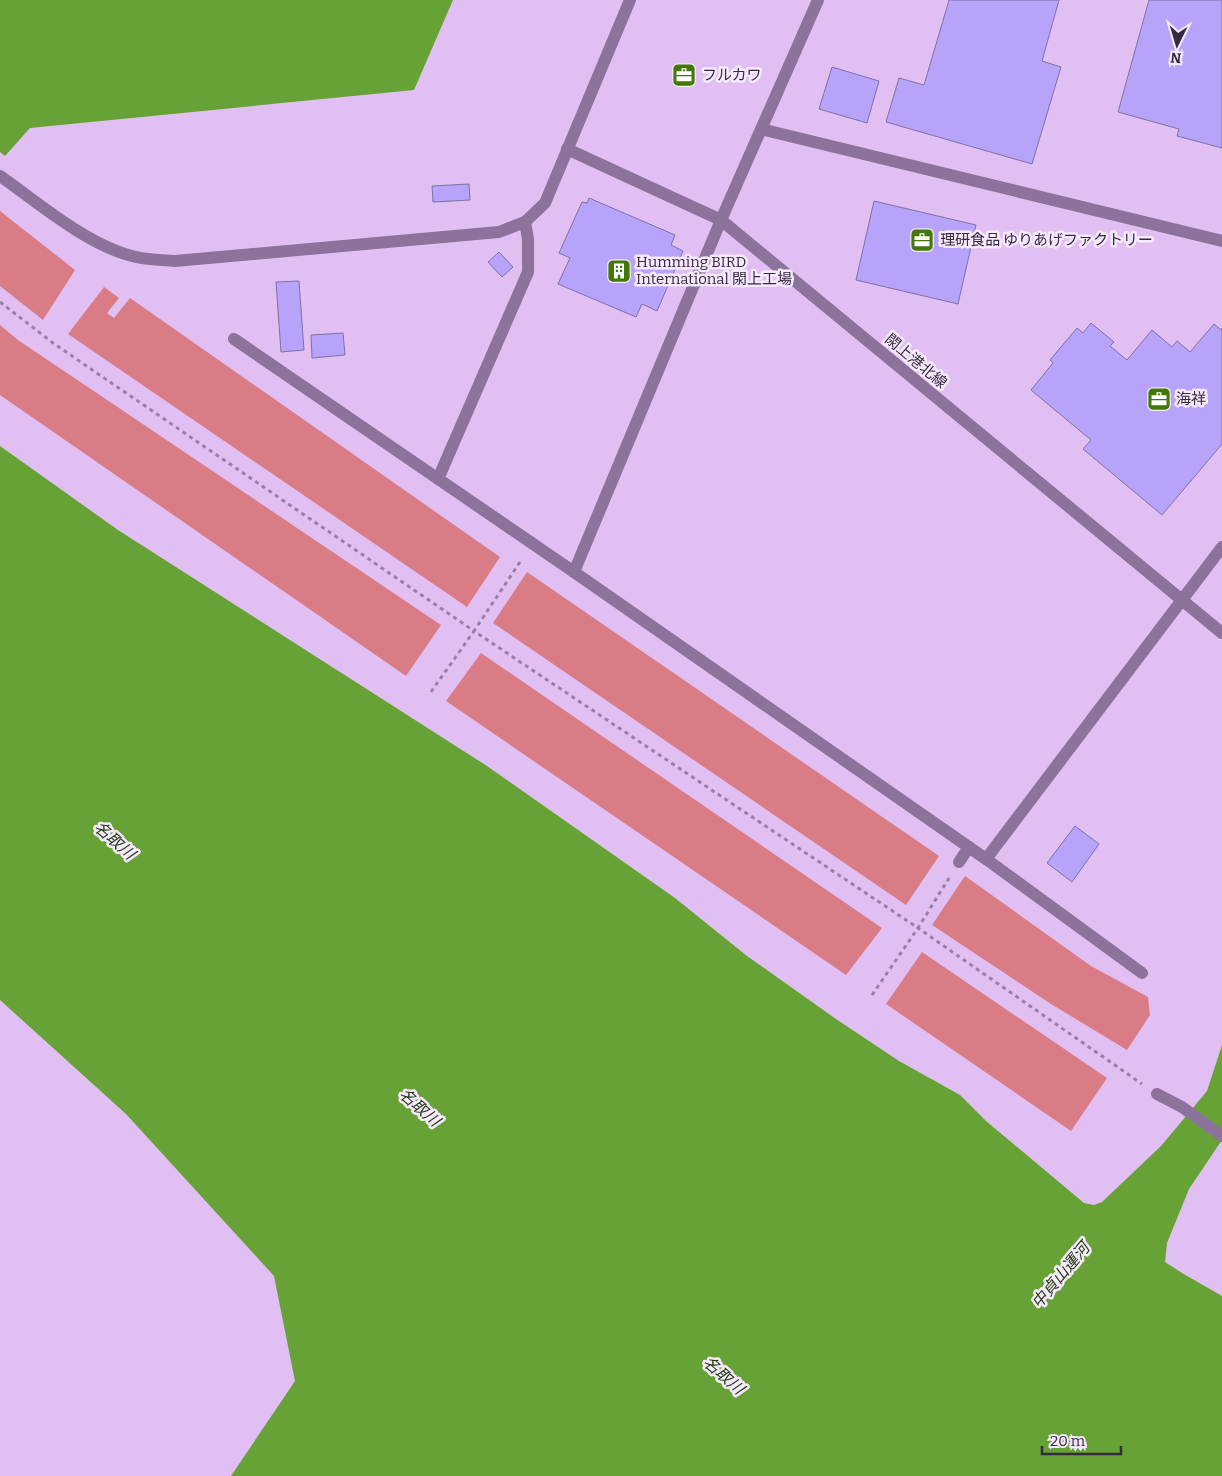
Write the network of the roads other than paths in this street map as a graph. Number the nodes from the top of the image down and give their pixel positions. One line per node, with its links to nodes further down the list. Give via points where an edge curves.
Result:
1 (630, 0): 4 (street)
2 (818, 0): 3 (street)
3 (761, 129): 6 (street); 8 (street)
4 (567, 149): 6 (street, 閖上港北線); 7 (street, via 545,203)
5 (0, 176): 7 (street, via 90,239 137,258 175,261 499,232)
6 (721, 220): 12 (street); 13 (street, 閖上港北線)
7 (525, 222): 10 (street, via 528,272)
8 (1222, 240)
9 (234, 339): 10 (street)
10 (438, 479): 12 (street)
11 (1222, 547): 13 (street)
12 (574, 572): 15 (street)
13 (1181, 601): 14 (street, 閖上港北線); 16 (street)
14 (1222, 633)
15 (968, 847): 16 (street); 17 (street)
16 (986, 859): 18 (street)
17 (959, 862)
18 (1142, 973)
19 (1157, 1094): 20 (street, via 1182,1107)
20 (1222, 1136)

